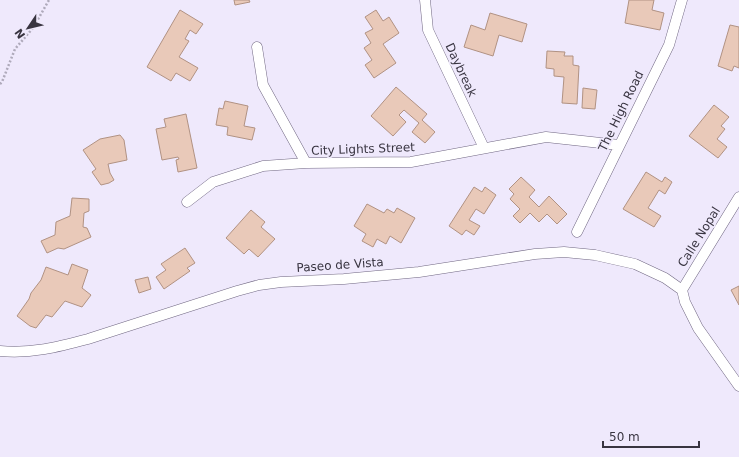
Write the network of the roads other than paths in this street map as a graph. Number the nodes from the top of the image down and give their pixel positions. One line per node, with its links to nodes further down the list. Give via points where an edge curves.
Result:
1 (425, 0): 5 (street, Daybreak, via 428,30)
2 (682, 0): 4 (street, The High Road, via 669,45)
3 (257, 46): 6 (street, via 263,85)
4 (619, 146): 5 (street, City Lights Street, via 546,137); 9 (street, The High Road)
5 (484, 148): 6 (street, City Lights Street, via 412,162)
6 (306, 163): 8 (street, City Lights Street, via 263,166 213,182)
7 (739, 197): 10 (street, Calle Nopal)
8 (187, 202)
9 (577, 232)
10 (682, 290): 11 (street, Paseo de Vista, via 665,278 625,261 564,252 535,254 419,272 259,285 88,339 34,351); 12 (street, via 698,328)
11 (0, 350)
12 (739, 386)

